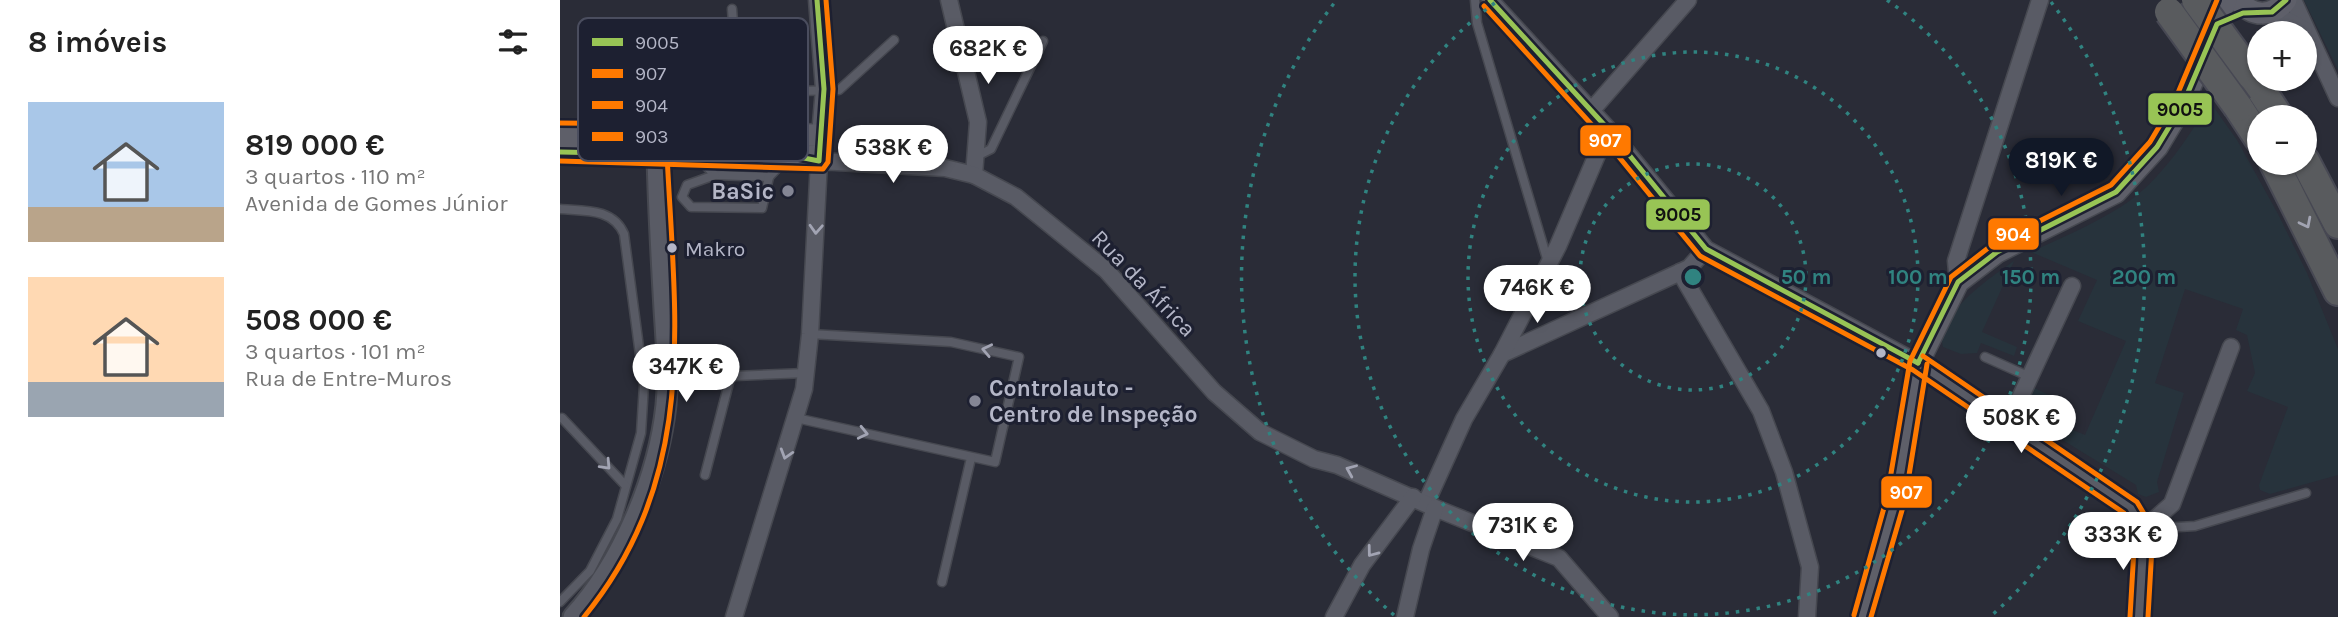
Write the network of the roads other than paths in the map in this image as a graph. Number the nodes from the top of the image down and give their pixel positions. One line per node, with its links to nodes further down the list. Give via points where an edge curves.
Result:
1 (817, 0): 20 (street)
2 (949, 0): 33 (street, via 978,122)
3 (1475, 0): 47 (lane, via 1477,23)
4 (1490, 0): 24 (street)
5 (1688, 0): 24 (street)
6 (2040, 0): 49 (street, via 1956,261)
7 (2196, 0): 23 (highway, bridge)
8 (2226, 0): 16 (main road)
9 (2293, 0): 15 (street)
10 (2164, 6): 25 (highway, bridge)
11 (2262, 6): 14 (street); 16 (main road)
12 (732, 9): 13 (lane)
13 (733, 18)
14 (2289, 21)
15 (2301, 21)
16 (2217, 24): 49 (main road, via 2183,104 2157,147 2116,192 1997,252)
17 (894, 40): 20 (lane, via 839,90)
18 (1043, 41): 33 (lane, via 992,149)
19 (2317, 55): 22 (street)
20 (824, 89): 21 (lane); 29 (street)
21 (808, 90)
22 (2338, 98)
23 (2271, 105)
24 (1591, 111): 26 (street)
25 (2247, 121)
26 (1608, 130): 46 (street); 47 (street)
27 (560, 132): 28 (main road)
28 (578, 134)
29 (820, 135): 30 (main road); 38 (main road)
30 (808, 136)
31 (578, 151): 32 (main road)
32 (560, 152)
33 (977, 156): 40 (street)
34 (808, 160): 38 (main road)
35 (658, 161): 60 (street)
36 (702, 161): 39 (lane)
37 (784, 161): 43 (lane)
38 (819, 161): 40 (street, Rua da África, via 945,168); 52 (street, one-way to 52)
39 (715, 175): 43 (lane); 43 (lane, via 687,185 682,197 691,207 762,208)
40 (974, 175): 68 (street, Rua da África, one-way to 40, via 1260,432 1214,392 1106,270 1016,197)
41 (2280, 175): 51 (highway, one-way to 51)
42 (2312, 175): 45 (highway)
43 (769, 177)
44 (560, 209): 59 (lane, via 603,213 619,223 624,234)
45 (2338, 224)
46 (1706, 249): 48 (street); 56 (street)
47 (1548, 262): 54 (street)
48 (1680, 272): 54 (street); 77 (street, via 1761,411 1784,472 1810,566)
49 (1958, 282): 56 (main road)
50 (2072, 286): 58 (street)
51 (2338, 291)
52 (810, 334): 57 (street); 64 (lane, one-way to 52, via 995,462 1019,357 951,342)
53 (2231, 347): 69 (street, via 2172,504)
54 (1502, 354): 68 (street, via 1464,419)
55 (1984, 356): 58 (lane)
56 (1917, 363): 63 (street); 78 (main road, via 1896,499)
57 (806, 373): 62 (street); 65 (lane, via 730,379)
58 (2030, 377): 63 (street)
59 (644, 404): 60 (lane); 66 (lane, via 641,433)
60 (666, 404): 72 (street, via 628,537 597,591)
61 (562, 418): 66 (lane, one-way to 66)
62 (796, 418): 64 (lane, one-way to 64); 73 (street, one-way to 73)
63 (2008, 424): 69 (street, via 2130,506)
64 (971, 458): 70 (lane)
65 (705, 475)
66 (625, 485): 71 (lane, via 617,519 590,571)
67 (2305, 493): 69 (lane, via 2195,526)
68 (1425, 503): 74 (street, one-way to 74, via 1362,565); 75 (street, via 1422,549); 76 (street, Rua da África, via 1559,558)
69 (2144, 529): 79 (street)
70 (942, 582)
71 (560, 602)
72 (573, 617)
73 (734, 617)
74 (1334, 617)
75 (1405, 617)
76 (1610, 617)
77 (1807, 617)
78 (1862, 617)
79 (2140, 617)

